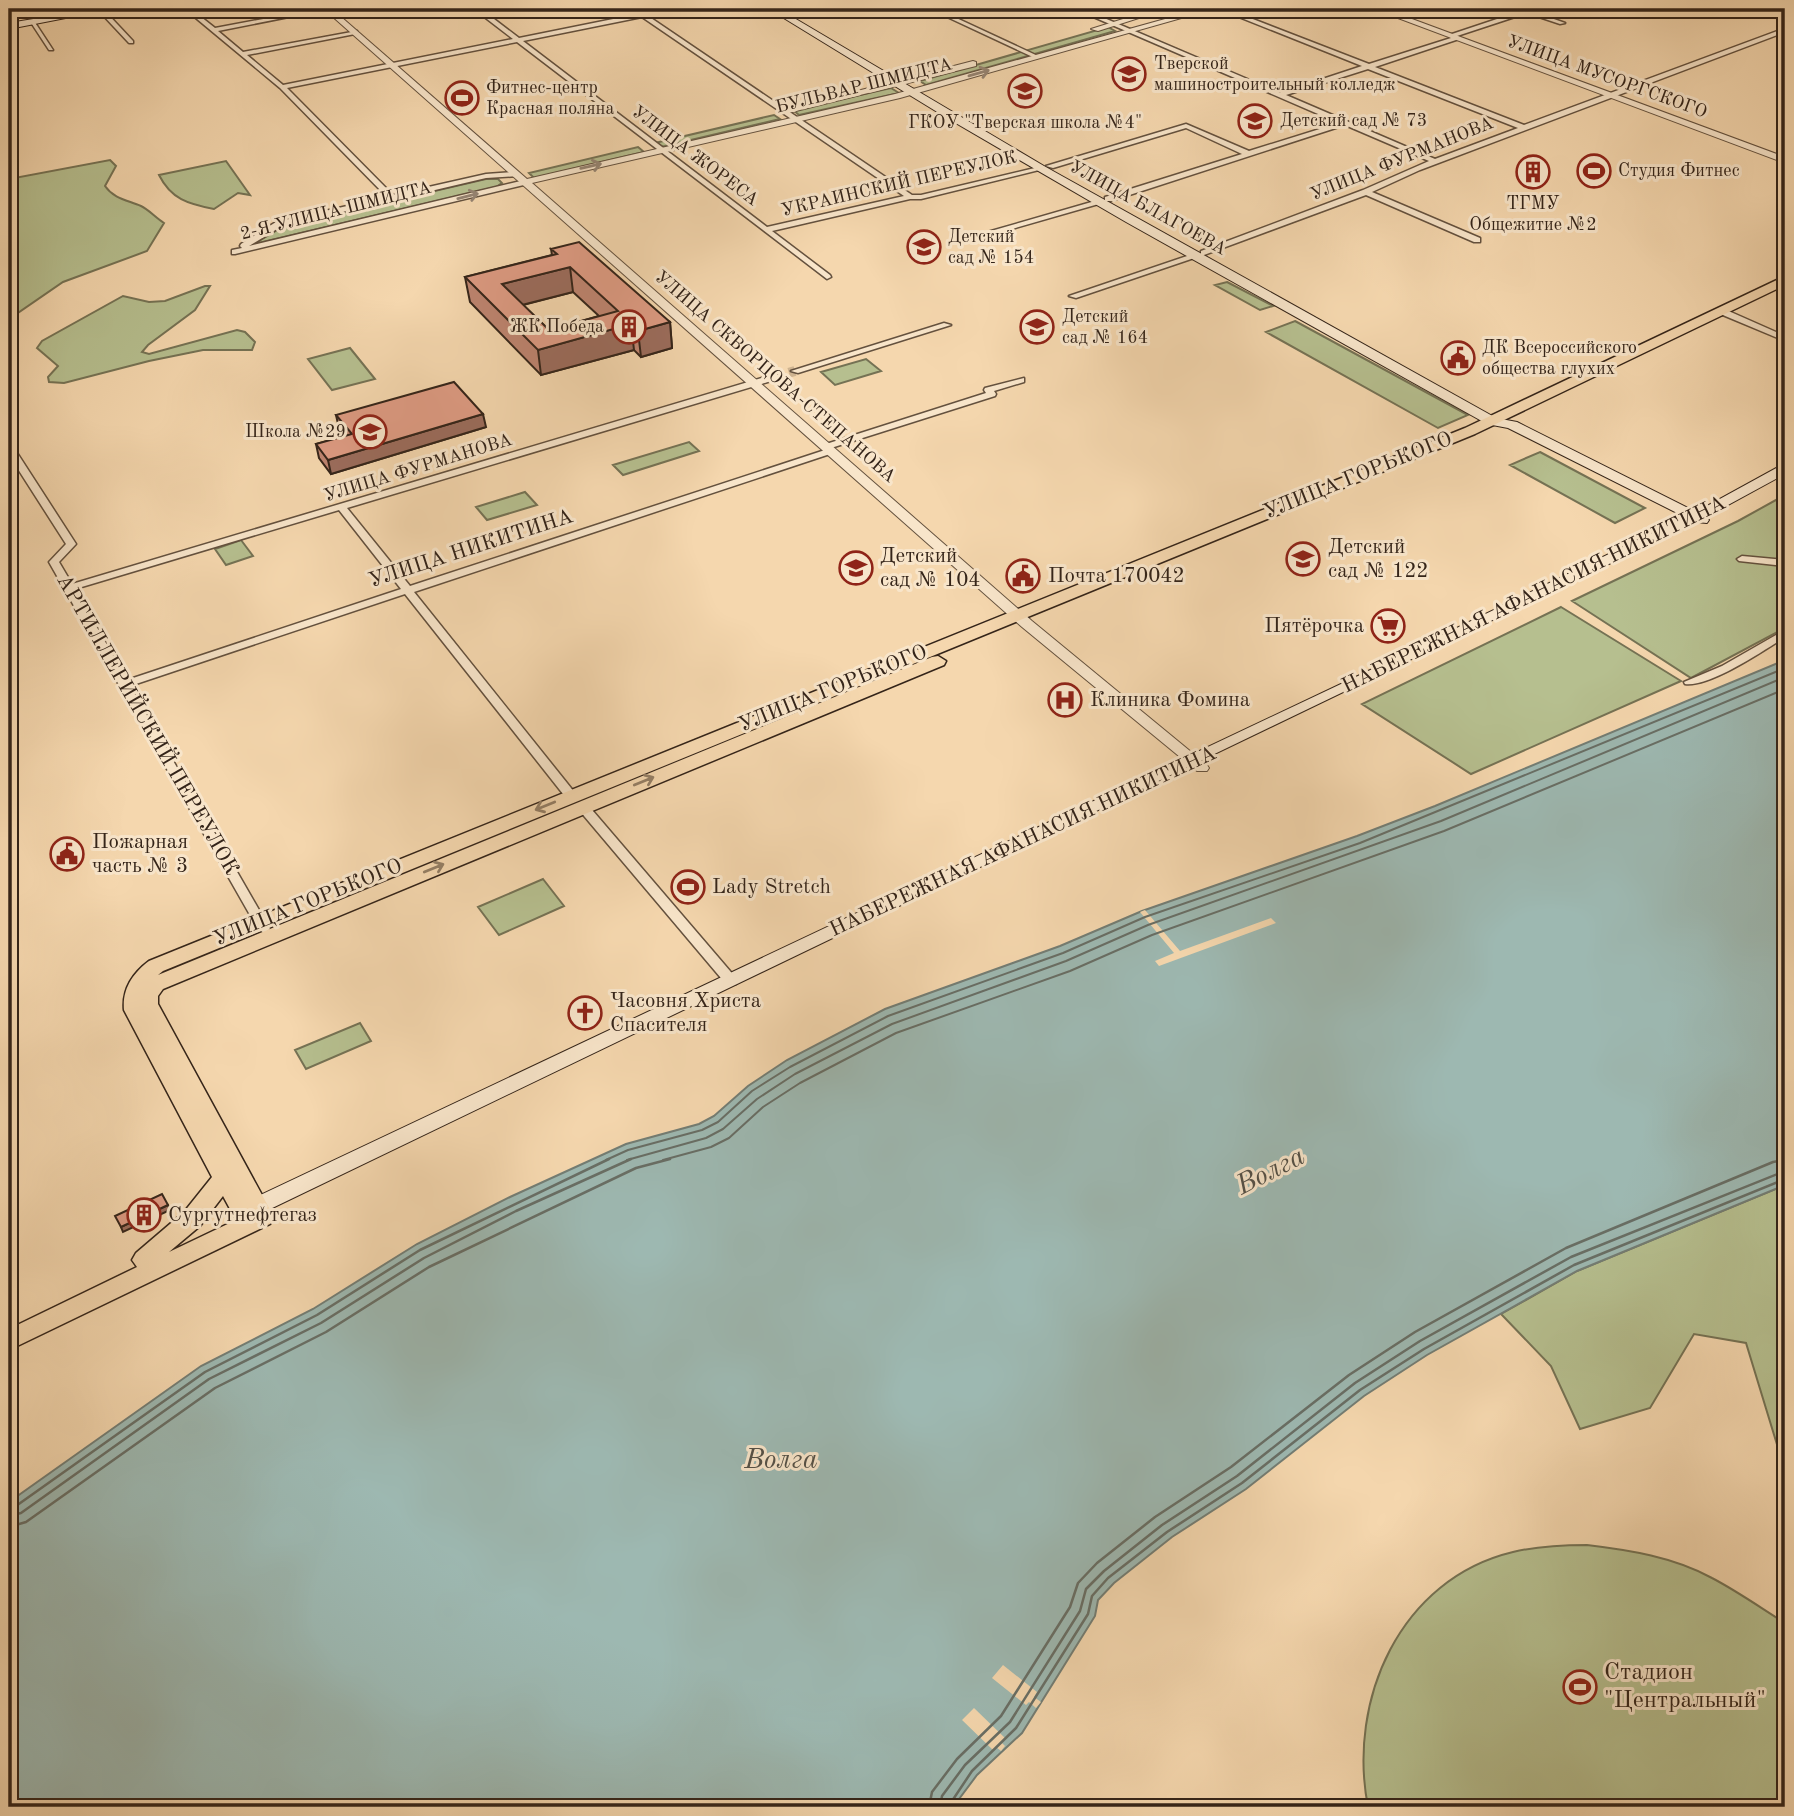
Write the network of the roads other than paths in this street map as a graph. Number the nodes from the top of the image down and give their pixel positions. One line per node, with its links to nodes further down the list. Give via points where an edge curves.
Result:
1 (104, 9): 16 (main road); 29 (street)
2 (188, 9): 22 (street)
3 (327, 9): 22 (street); 25 (street, УЛИЦА СКВОРЦОВА-СТЕПАНОВА)
4 (477, 9): 28 (street, УЛИЦА ЖОРЕСА)
5 (634, 9): 17 (street)
6 (675, 9): 17 (street)
7 (773, 9): 40 (main road, УЛИЦА БЛАГОЕВА)
8 (786, 9): 39 (main road, УЛИЦА БЛАГОЕВА)
9 (933, 9): 32 (street)
10 (1078, 9): 20 (street)
11 (1163, 9): 20 (street)
12 (1209, 9): 24 (street, БУЛЬВАР ШМИДТА)
13 (1222, 9): 38 (street)
14 (1378, 9): 27 (street, УЛИЦА МУСОРГСКОГО)
15 (1524, 10): 19 (street); 27 (street)
16 (74, 11): 18 (main road)
17 (644, 15): 28 (street); 45 (street)
18 (32, 22): 21 (main road); 31 (street)
19 (1562, 23)
20 (1113, 24): 24 (street); 26 (street)
21 (9, 26)
22 (213, 30): 33 (street)
23 (1785, 30): 44 (street, УЛИЦА ФУРМАНОВА)
24 (1128, 31): 36 (street, БУЛЬВАР ШМИДТА); 43 (street)
25 (355, 32): 33 (street); 37 (street, УЛИЦА СКВОРЦОВА-СТЕПАНОВА)
26 (1087, 32)
27 (1454, 37): 38 (street); 44 (street, УЛИЦА МУСОРГСКОГО)
28 (518, 41): 37 (street); 49 (street, УЛИЦА ЖОРЕСА)
29 (131, 42)
30 (1035, 46): 32 (street)
31 (51, 49)
32 (1022, 50): 34 (street); 36 (street)
33 (242, 54): 41 (street)
34 (1009, 54)
35 (995, 57): 39 (street, БУЛЬВАР ШМИДТА)
36 (1037, 57): 42 (street, БУЛЬВАР ШМИДТА, one-way to 36)
37 (392, 66): 41 (street); 55 (street, УЛИЦА СКВОРЦОВА-СТЕПАНОВА)
38 (1368, 66): 43 (street); 48 (street)
39 (907, 81): 40 (street, БУЛЬВАР ШМИДТА); 42 (main road, УЛИЦА БЛАГОЕВА)
40 (896, 84): 42 (main road, УЛИЦА БЛАГОЕВА); 45 (street, БУЛЬВАР ШМИДТА)
41 (282, 88): 59 (street)
42 (916, 91): 46 (street, БУЛЬВАР ШМИДТА); 54 (main road, УЛИЦА БЛАГОЕВА)
43 (1280, 95): 47 (street)
44 (1611, 95): 48 (street, УЛИЦА ФУРМАНОВА); 52 (street, УЛИЦА МУСОРГСКОГО)
45 (785, 111): 46 (street); 49 (street, БУЛЬВАР ШМИДТА)
46 (797, 119): 50 (street, БУЛЬВАР ШМИДТА); 58 (street)
47 (1345, 123): 51 (street); 53 (street)
48 (1525, 128): 53 (street, УЛИЦА ФУРМАНОВА)
49 (651, 142): 50 (street, УЛИЦА ЖОРЕСА); 55 (street, БУЛЬВАР ШМИДТА)
50 (661, 150): 56 (street, БУЛЬВАР ШМИДТА, one-way to 50); 61 (street, УЛИЦА ЖОРЕСА)
51 (1249, 154): 54 (street, УКРАИНСКИЙ ПЕРЕУЛОК, via 1186,126); 60 (street)
52 (1785, 160)
53 (1435, 161): 57 (street, УЛИЦА ФУРМАНОВА)
54 (1044, 167): 58 (street, УКРАИНСКИЙ ПЕРЕУЛОК); 60 (main road, УЛИЦА БЛАГОЕВА)
55 (515, 174): 56 (street, УЛИЦА СКВОРЦОВА-СТЕПАНОВА); 59 (street, 2-Я УЛИЦА ШМИДТА, via 486,176)
56 (525, 182): 59 (street, 2-Я УЛИЦА ШМИДТА, one-way to 56, via 278,224 235,252); 75 (street, УЛИЦА СКВОРЦОВА-СТЕПАНОВА)
57 (1366, 192): 63 (street); 64 (street, УЛИЦА ФУРМАНОВА)
58 (910, 197): 61 (street, УКРАИНСКИЙ ПЕРЕУЛОК)
59 (392, 198)
60 (1103, 201): 62 (street); 64 (main road, УЛИЦА БЛАГОЕВА); 64 (main road, УЛИЦА БЛАГОЕВА)
61 (766, 230): 65 (street, УЛИЦА ЖОРЕСА)
62 (981, 234)
63 (1477, 240)
64 (1199, 255): 68 (street, УЛИЦА ФУРМАНОВА); 76 (main road, УЛИЦА БЛАГОЕВА); 76 (main road, УЛИЦА БЛАГОЕВА)
65 (827, 277)
66 (1785, 280): 69 (main road, УЛИЦА ГОРЬКОГО)
67 (1785, 292): 69 (main road, УЛИЦА ГОРЬКОГО)
68 (1073, 296)
69 (1728, 314): 71 (street); 76 (main road, УЛИЦА ГОРЬКОГО)
70 (947, 325): 72 (street)
71 (1785, 339)
72 (795, 371)
73 (775, 377): 75 (street, УЛИЦА ФУРМАНОВА)
74 (1021, 380): 78 (street, УЛИЦА НИКИТИНА)
75 (753, 383): 78 (street, УЛИЦА СКВОРЦОВА-СТЕПАНОВА); 81 (street, УЛИЦА ФУРМАНОВА)
76 (1503, 420): 82 (main road, УЛИЦА БЛАГОЕВА); 87 (main road, УЛИЦА ГОРЬКОГО)
77 (9, 448): 85 (street, АРТИЛЛЕРИЙСКИЙ ПЕРЕУЛОК, via 71,544 54,562)
78 (828, 449): 86 (street, УЛИЦА НИКИТИНА); 87 (street, УЛИЦА СКВОРЦОВА-СТЕПАНОВА)
79 (1785, 469): 82 (main road, НАБЕРЕЖНАЯ АФАНАСИЯ НИКИТИНА)
80 (1785, 478): 82 (main road, НАБЕРЕЖНАЯ АФАНАСИЯ НИКИТИНА)
81 (341, 507): 85 (street, УЛИЦА ФУРМАНОВА); 86 (street)
82 (1701, 519): 91 (main road, НАБЕРЕЖНАЯ АФАНАСИЯ НИКИТИНА)
83 (1742, 559): 84 (street)
84 (1785, 563)
85 (69, 588): 90 (street, АРТИЛЛЕРИЙСКИЙ ПЕРЕУЛОК)
86 (407, 591): 90 (street, УЛИЦА НИКИТИНА); 92 (street)
87 (1022, 619): 91 (street, УЛИЦА СКВОРЦОВА-СТЕПАНОВА); 92 (main road, УЛИЦА ГОРЬКОГО)
88 (1785, 633): 89 (street, via 1726,668)
89 (1689, 682)
90 (124, 684): 93 (street, АРТИЛЛЕРИЙСКИЙ ПЕРЕУЛОК)
91 (1198, 764): 94 (main road, НАБЕРЕЖНАЯ АФАНАСИЯ НИКИТИНА); 96 (main road, НАБЕРЕЖНАЯ АФАНАСИЯ НИКИТИНА)
92 (577, 801): 93 (main road, УЛИЦА ГОРЬКОГО); 94 (street)
93 (263, 929): 95 (main road, УЛИЦА ГОРЬКОГО, via 162,962 142,979 133,998 134,1010); 96 (main road, УЛИЦА ГОРЬКОГО, via 167,977 149,992 148,1003)
94 (731, 981): 96 (main road, НАБЕРЕЖНАЯ АФАНАСИЯ НИКИТИНА)
95 (224, 1178): 96 (main road, УЛИЦА ГОРЬКОГО); 97 (main road, via 192,1219)
96 (254, 1212): 97 (main road); 99 (main road)
97 (144, 1260): 98 (main road)
98 (9, 1326)
99 (9, 1340)

